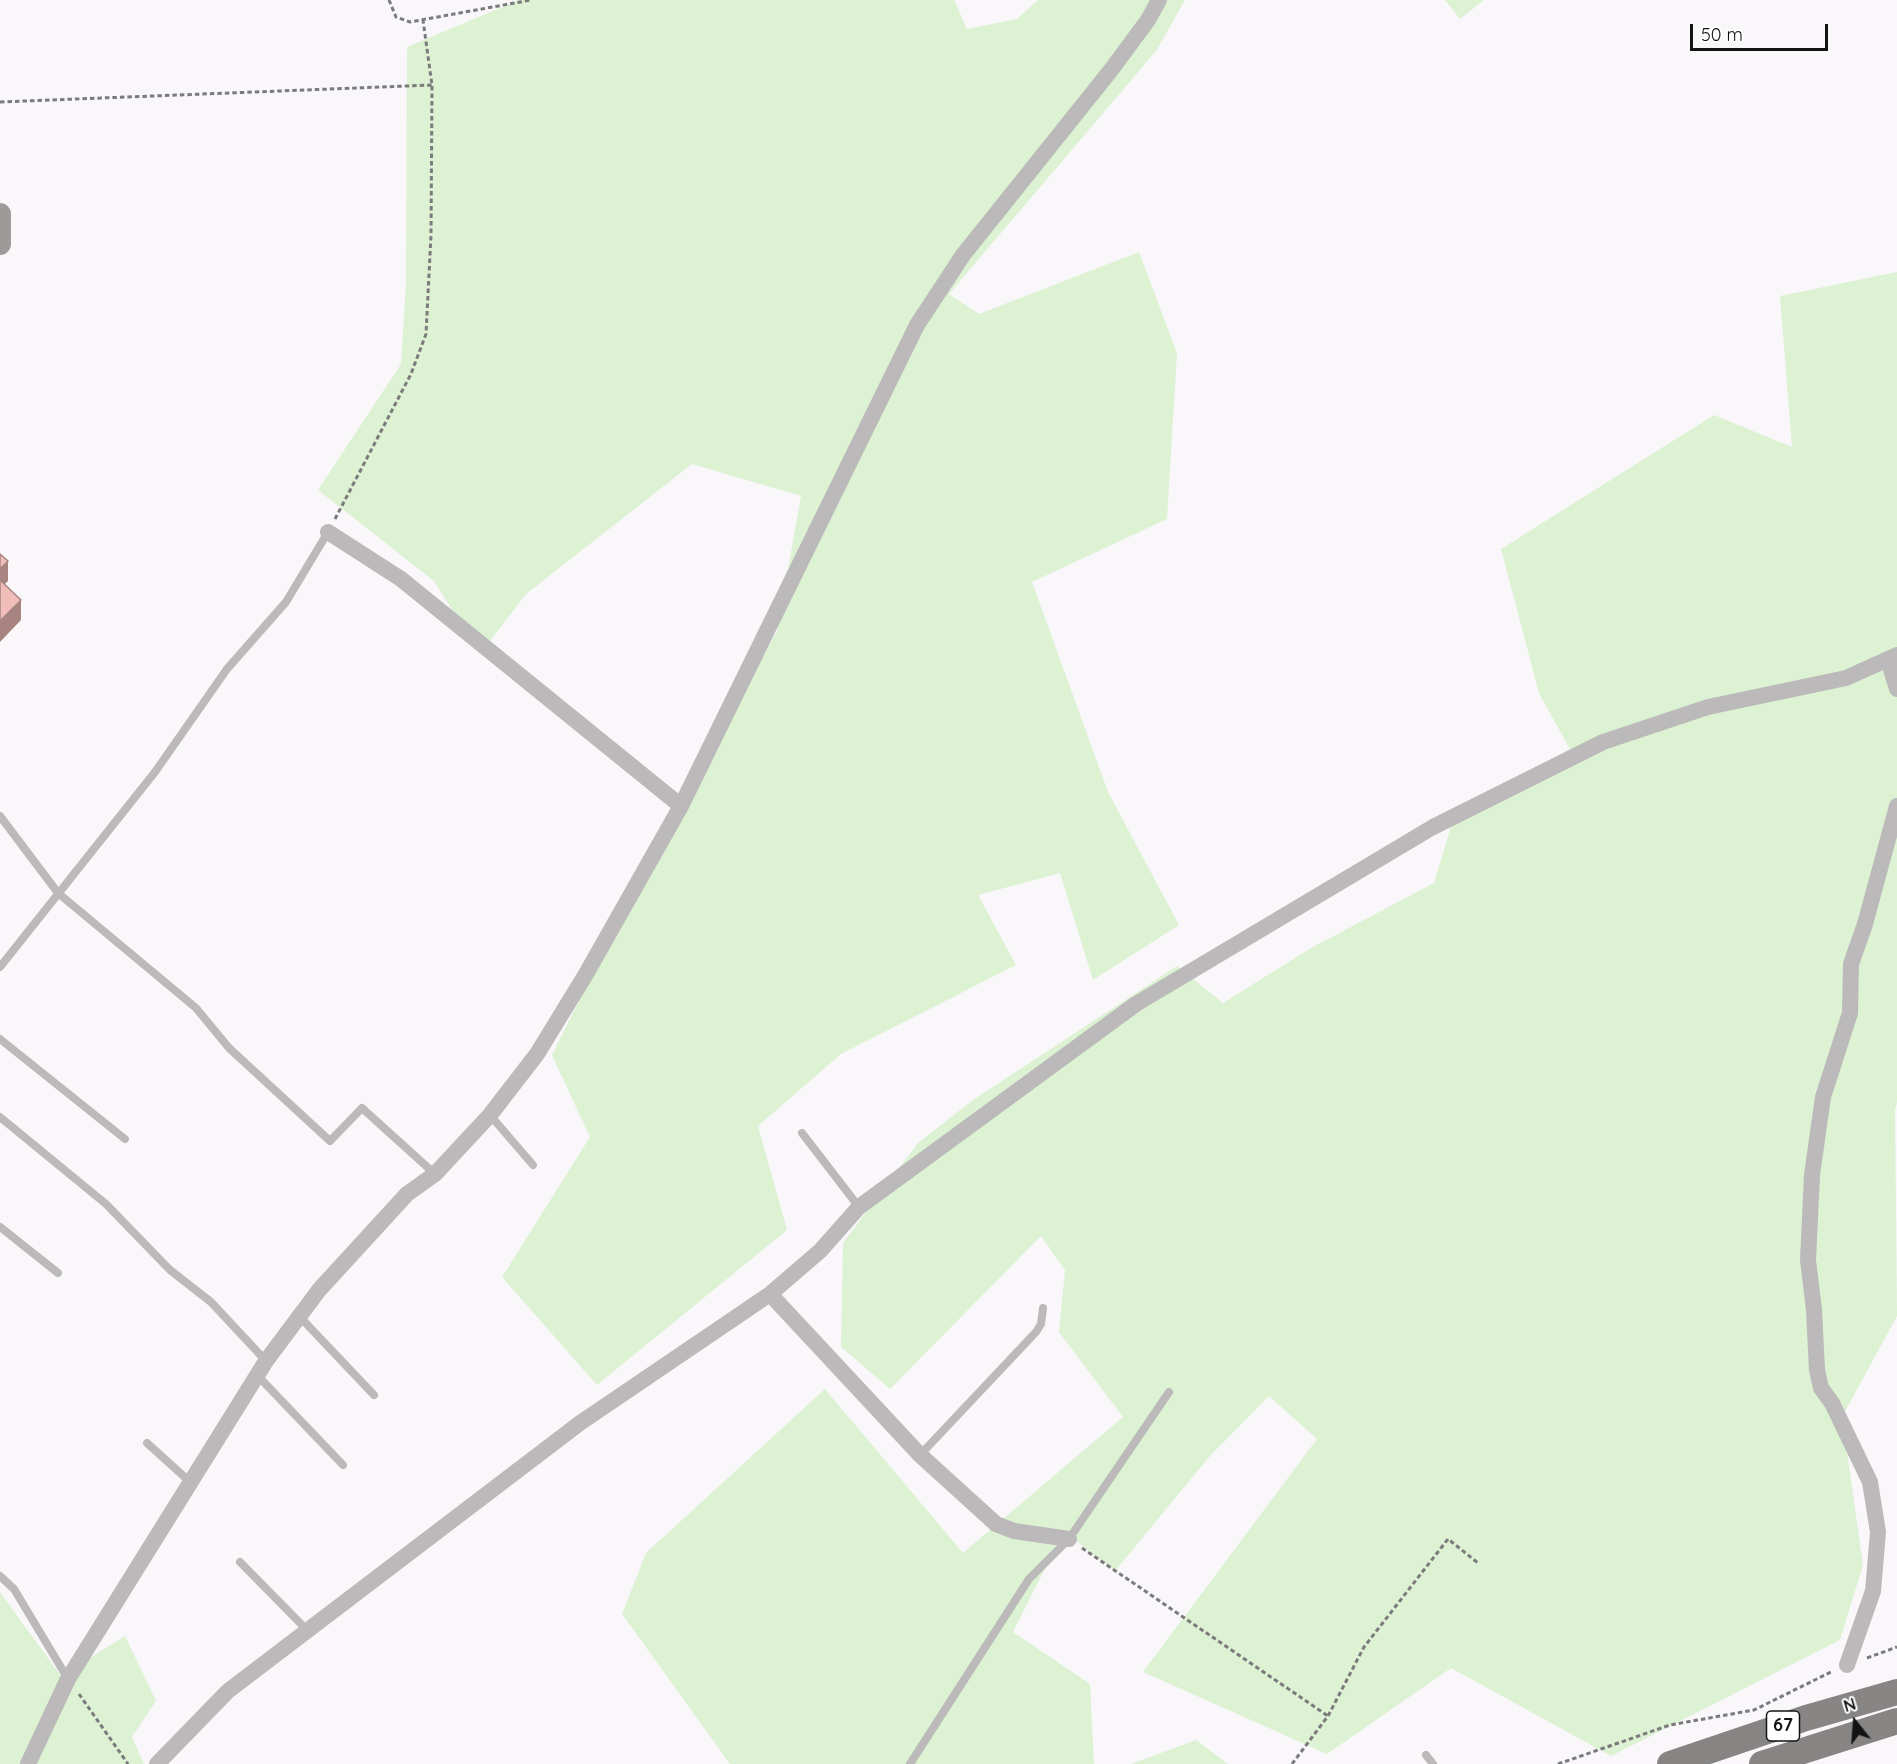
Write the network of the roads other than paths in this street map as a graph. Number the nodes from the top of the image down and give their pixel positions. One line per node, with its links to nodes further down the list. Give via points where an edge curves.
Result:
1 (1159, 0): 7 (street, via 1111,70 963,255 916,325)
2 (0, 214): 3 (street)
3 (0, 244)
4 (328, 532): 7 (street, via 401,579); 10 (lane, via 286,602 227,669 155,772)
5 (1892, 657): 6 (street); 19 (street, via 1846,678 1708,707 1603,742 1433,827 1136,1004)
6 (1897, 689)
7 (681, 806): 13 (street, via 543,1044)
8 (1897, 806): 36 (street, via 1851,964 1850,1013 1823,1097 1810,1218 1808,1260 1817,1370 1821,1388 1870,1482 1878,1532 1873,1591)
9 (0, 816): 10 (lane)
10 (58, 893): 11 (lane); 18 (lane, via 196,1008 229,1048 330,1141 362,1108)
11 (0, 967)
12 (0, 1039): 16 (lane)
13 (490, 1115): 17 (lane); 18 (street)
14 (0, 1117): 25 (lane, via 106,1204 170,1270 211,1302)
15 (802, 1134): 19 (lane)
16 (125, 1138)
17 (533, 1165)
18 (435, 1174): 24 (street, via 407,1194)
19 (859, 1206): 22 (street, via 820,1251)
20 (0, 1227): 21 (lane)
21 (58, 1273)
22 (770, 1293): 29 (street); 35 (street, via 580,1423)
23 (1043, 1308): 29 (lane, via 1036,1332)
24 (299, 1316): 25 (street); 27 (lane)
25 (262, 1368): 30 (lane); 31 (street)
26 (1169, 1392): 32 (lane)
27 (374, 1395)
28 (147, 1443): 31 (lane)
29 (920, 1455): 32 (street, via 996,1524 1014,1531)
30 (343, 1466)
31 (189, 1481): 37 (street)
32 (1069, 1539): 43 (lane, via 1029,1579)
33 (240, 1562): 35 (lane)
34 (0, 1576): 37 (lane, via 14,1589)
35 (308, 1631): 42 (street, via 228,1691)
36 (1848, 1665)
37 (68, 1679): 41 (street)
38 (1897, 1692): 45 (main road, 67)
39 (1897, 1721): 46 (main road, 67)
40 (1426, 1755): 44 (lane)
41 (28, 1764)
42 (157, 1764)
43 (910, 1764)
44 (1433, 1764)
45 (1670, 1764)
46 (1762, 1764)

